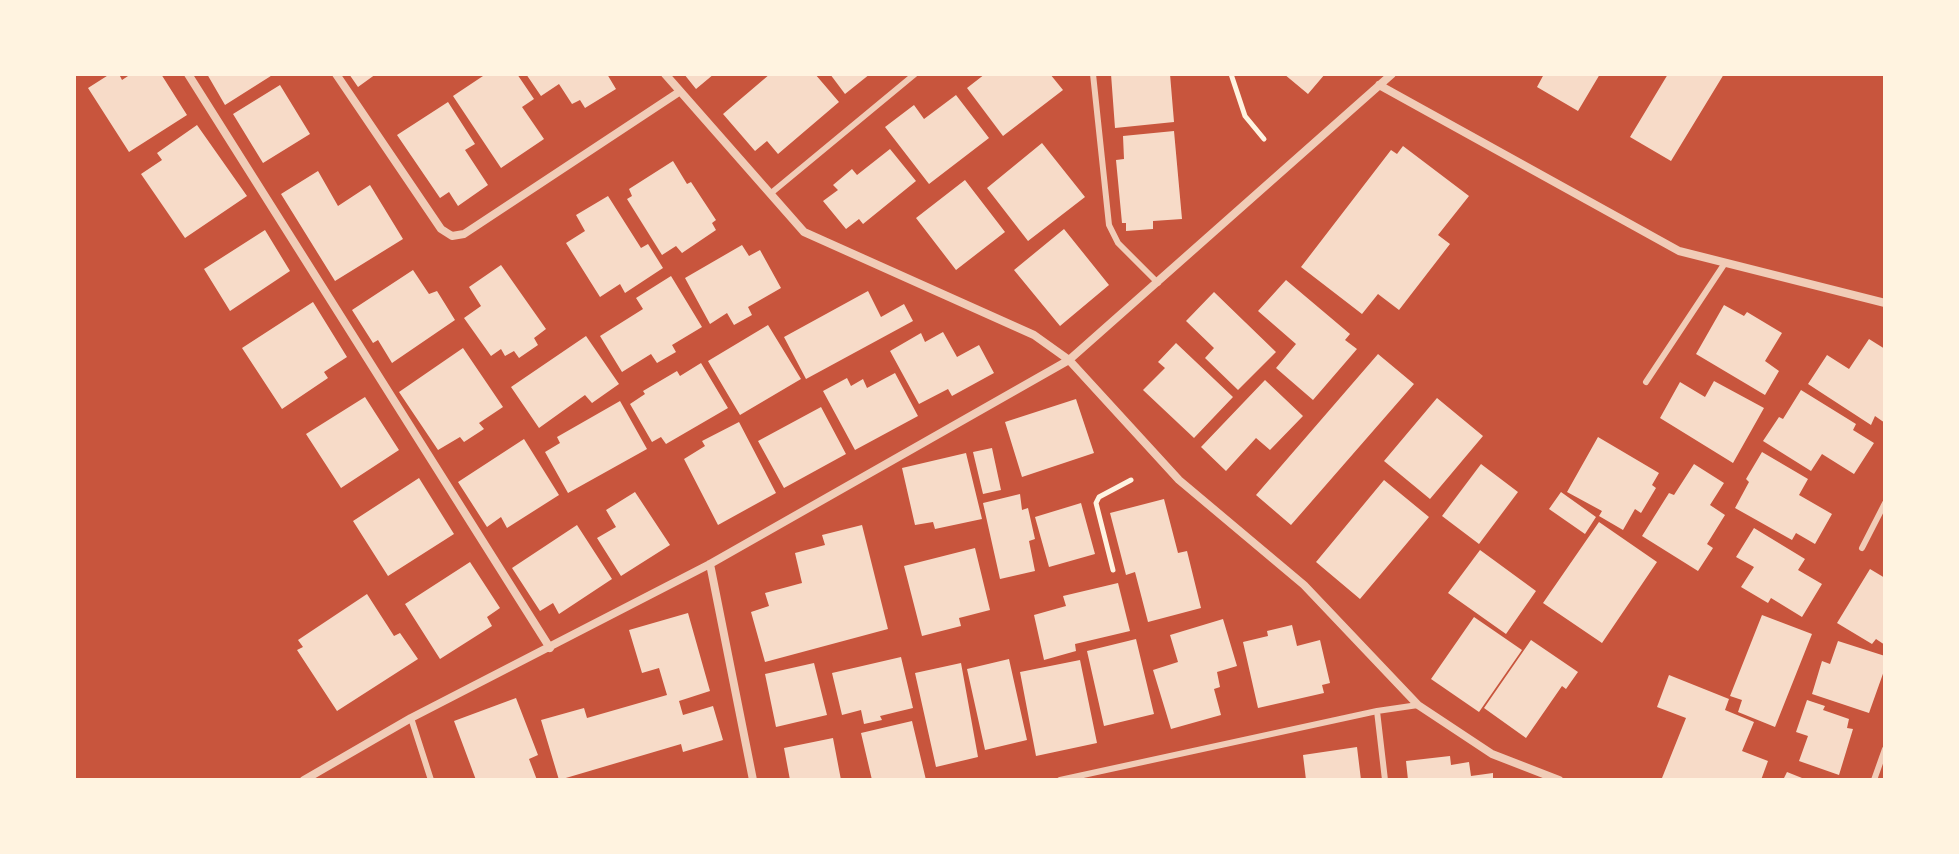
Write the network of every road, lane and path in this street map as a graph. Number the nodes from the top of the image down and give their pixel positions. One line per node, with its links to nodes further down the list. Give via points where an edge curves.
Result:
1 (188, 74): 22 (street)
2 (336, 74): 9 (street, via 441,229 452,236 464,234)
3 (665, 74): 9 (street)
4 (915, 74): 11 (lane)
5 (1093, 74): 13 (lane, via 1109,225 1118,243)
6 (1231, 74): 10 (path, via 1245,116)
7 (1392, 74): 8 (street)
8 (1379, 85): 10 (street); 12 (street, via 1679,251)
9 (679, 92): 11 (street)
10 (1288, 167): 13 (street)
11 (770, 194): 15 (street, via 804,232 1034,335)
12 (1725, 263): 14 (street); 16 (lane)
13 (1158, 284): 15 (street)
14 (1885, 303)
15 (1069, 360): 17 (street); 20 (street)
16 (1646, 382)
17 (1164, 462): 21 (path, via 1096,503); 23 (street, via 1304,585)
18 (1885, 503): 19 (lane)
19 (1862, 548)
20 (710, 564): 22 (street); 29 (street)
21 (1113, 570)
22 (550, 648): 25 (street)
23 (1418, 705): 24 (lane); 32 (street, via 1492,754)
24 (1377, 711): 30 (lane); 31 (lane)
25 (411, 718): 27 (street); 28 (lane)
26 (1885, 749): 33 (lane)
27 (304, 780)
28 (431, 780)
29 (753, 780)
30 (1060, 780)
31 (1385, 780)
32 (1559, 780)
33 (1874, 780)

